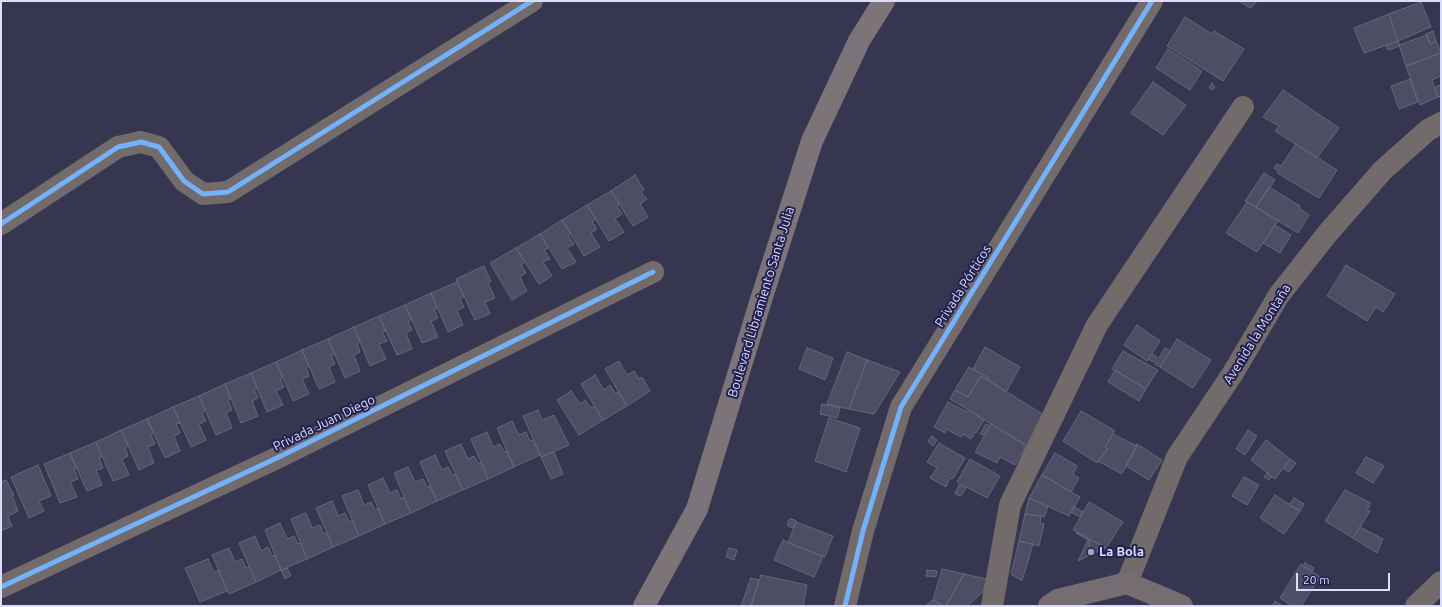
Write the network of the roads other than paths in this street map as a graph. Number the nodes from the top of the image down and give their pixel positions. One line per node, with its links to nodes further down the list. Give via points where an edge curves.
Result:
1 (532, 1): 6 (street, via 228,192 203,194 184,181 159,147 141,142 118,147)
2 (884, 1): 11 (main road, Boulevard Libramiento Santa Julia, via 859,41 812,141 697,509)
3 (1152, 1): 12 (street, Privada Pórticos, via 901,407 863,531)
4 (1243, 107): 13 (street, via 1097,325 1010,505)
5 (1441, 123): 9 (street, Avenida la Montaña, via 1428,130 1383,170 1327,234 1279,295 1233,373 1177,457)
6 (1, 224)
7 (653, 272): 10 (street, Privada Juan Diego, via 279,457)
8 (1441, 582): 16 (street)
9 (1127, 583): 14 (main road, via 1058,600); 15 (main road)
10 (1, 587)
11 (644, 606)
12 (845, 606)
13 (992, 606)
14 (1049, 606)
15 (1182, 606)
16 (1416, 606)

